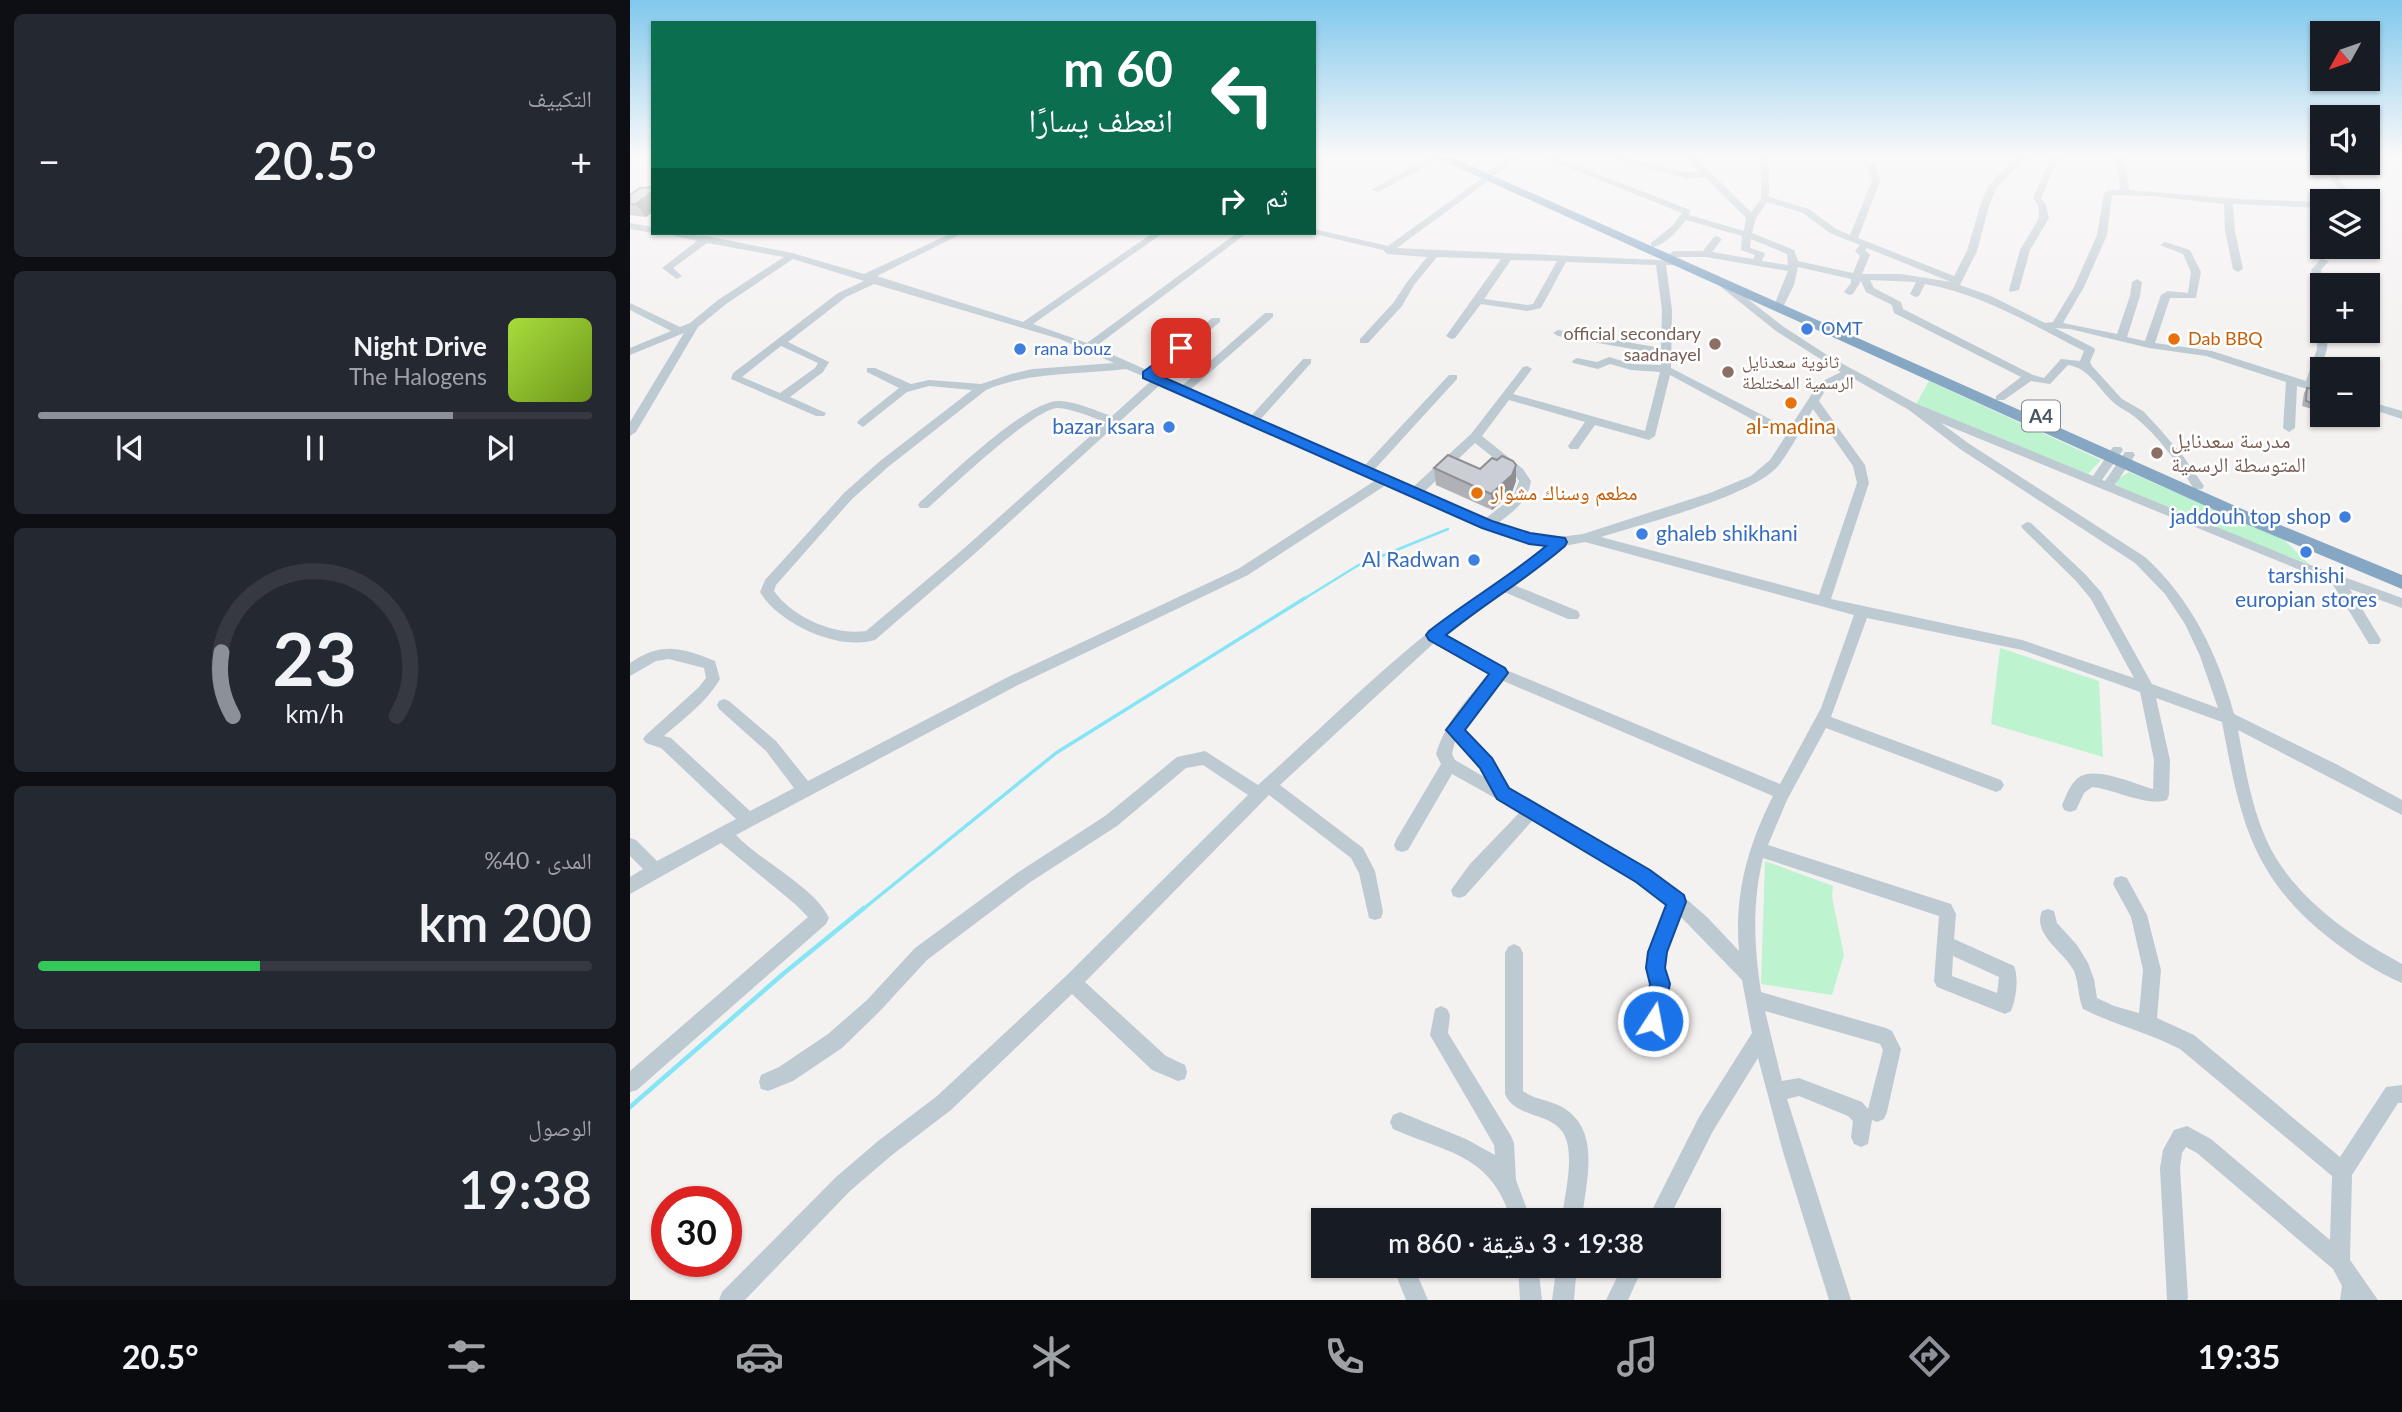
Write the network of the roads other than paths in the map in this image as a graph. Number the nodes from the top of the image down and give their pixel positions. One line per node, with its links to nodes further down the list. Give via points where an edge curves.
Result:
1 (1433, 218): 29 (street)
2 (1585, 218): 34 (highway, A4)
3 (1589, 218): 27 (highway, A4)
4 (1685, 218): 27 (street)
5 (1688, 218): 21 (street)
6 (1751, 218): 21 (street)
7 (1815, 218): 24 (street)
8 (1861, 218): 24 (street)
9 (1980, 218): 48 (street, via 1974,248)
10 (2044, 218): 49 (street, via 2025,250)
11 (2104, 218): 57 (street, via 2102,235)
12 (2229, 218): 40 (street)
13 (630, 226): 14 (street)
14 (651, 230)
15 (1316, 233): 29 (street)
16 (681, 235): 22 (street)
17 (729, 235): 25 (street)
18 (951, 235): 44 (street)
19 (1155, 235): 59 (street)
20 (1240, 235): 68 (street)
21 (1749, 235): 37 (street, via 1746,250 1760,253); 39 (street, via 1790,251)
22 (706, 239): 25 (street); 42 (street, via 667,268)
23 (1717, 239): 31 (street)
24 (1853, 239): 26 (street)
25 (720, 242): 33 (street)
26 (1864, 244): 43 (street); 48 (street)
27 (1654, 245): 34 (highway, A4)
28 (2165, 245): 67 (street, via 2186,251 2196,275 2192,296 2165,297)
29 (1387, 251): 30 (street)
30 (1435, 253): 32 (street); 65 (street)
31 (1706, 254): 34 (street); 37 (street)
32 (1509, 255): 35 (street); 52 (street)
33 (792, 256): 44 (street); 58 (street)
34 (1677, 258): 38 (street); 46 (highway, A4); 53 (highway, A4)
35 (1563, 259): 38 (street); 52 (street, via 1534,307)
36 (2324, 261): 41 (street)
37 (1757, 263): 39 (street)
38 (1661, 264): 70 (street)
39 (1793, 266): 43 (street); 53 (street)
40 (2238, 269)
41 (2316, 273)
42 (677, 276)
43 (1860, 277): 45 (street); 50 (street); 81 (street, via 1870,290 1897,304 1899,311)
44 (872, 278): 59 (street); 66 (street)
45 (1922, 280): 48 (street); 51 (street)
46 (1719, 281): 71 (street); 107 (highway, A4)
47 (2137, 282): 64 (street)
48 (1956, 283): 60 (street)
49 (2014, 290)
50 (1849, 292)
51 (1914, 294)
52 (1478, 301): 63 (street)
53 (1780, 303): 91 (highway, A4)
54 (630, 306): 61 (street)
55 (1269, 315): 88 (street)
56 (1216, 320): 82 (street)
57 (2057, 324): 60 (street); 64 (street)
58 (694, 325): 61 (street); 102 (street)
59 (1025, 325): 68 (street)
60 (2043, 325): 75 (street, via 2090,350)
61 (677, 330): 69 (street)
62 (1558, 333): 70 (street)
63 (1451, 336)
64 (2121, 339): 67 (street)
65 (1364, 341)
66 (780, 342): 90 (street, via 824,362); 90 (street, via 736,379)
67 (2149, 345): 83 (street, via 2208,353)
68 (1087, 348): 74 (street)
69 (630, 352)
70 (1666, 352): 77 (street)
71 (1826, 359): 79 (street); 84 (street)
72 (1577, 360): 77 (street, via 1598,366 1609,360)
73 (1307, 361): 98 (street)
74 (1127, 366): 82 (street); 87 (street, via 1023,375)
75 (2087, 368): 81 (street, via 2065,361 2048,381); 112 (street, via 2114,398 2143,419 2188,468)
76 (1527, 369): 89 (street)
77 (1666, 369): 99 (street, via 1648,436); 103 (street)
78 (871, 370): 86 (street)
79 (1849, 372): 84 (street); 93 (street)
80 (1453, 377): 109 (street)
81 (2029, 377): 91 (street)
82 (1153, 378): 88 (street); 97 (street)
83 (2292, 381): 85 (street); 101 (street)
84 (1823, 385): 92 (street)
85 (2310, 386)
86 (909, 388): 87 (street, via 929,383); 100 (street)
87 (982, 388): 97 (street, via 848,496 770,583 769,597 840,637 870,636)
88 (1183, 391): 98 (street)
89 (1507, 396): 99 (street); 104 (street)
90 (783, 397): 95 (street)
91 (2000, 398): 107 (highway, A4)
92 (1813, 401): 103 (street); 125 (street, via 1859,465 1863,483)
93 (1913, 407): 106 (street); 108 (street)
94 (2380, 408): 96 (street)
95 (820, 413)
96 (2402, 415)
97 (1113, 420): 114 (street, via 1048,405)
98 (1252, 421): 109 (street)
99 (1592, 421): 105 (street)
100 (863, 423)
101 (2289, 428)
102 (630, 432)
103 (1791, 435): 117 (street, via 1768,470 1755,479)
104 (1475, 437): 113 (street); 115 (street, via 1525,481 1523,493)
105 (1574, 446)
106 (2014, 449): 108 (street); 111 (street)
107 (2120, 456): 111 (street); 112 (highway, A4); 123 (highway, A4, via 2304,543)
108 (1995, 465): 135 (street, via 2140,560 2162,581 2196,634)
109 (1367, 470): 110 (street)
110 (1387, 479): 113 (street); 140 (street, via 1243,572 1013,681)
111 (2101, 485): 122 (street)
112 (2198, 486): 121 (highway, A4)
113 (1415, 493): 115 (street)
114 (924, 505)
115 (1487, 524): 119 (street, via 1529,538)
116 (2027, 526): 133 (street, via 2096,596)
117 (1617, 527): 118 (street); 120 (street)
118 (1584, 538): 119 (street); 120 (street)
119 (1560, 542): 124 (street)
120 (1628, 549): 125 (street)
121 (2402, 574)
122 (2336, 578): 126 (street); 130 (street)
123 (2402, 582)
124 (1504, 586): 128 (street); 129 (street)
125 (1823, 602): 127 (street)
126 (2402, 603)
127 (1862, 612): 133 (street, via 2022,645); 136 (street)
128 (1573, 615)
129 (1434, 635): 132 (street); 141 (street)
130 (2375, 640)
131 (630, 670): 147 (street, via 664,652 677,652 710,665 713,679 704,691 651,739 666,743)
132 (1499, 673): 137 (street); 142 (street)
133 (2147, 689): 135 (street); 144 (street, via 2162,760 2163,792 2154,796 2088,780)
134 (724, 705): 140 (street, via 771,746)
135 (2228, 718): 145 (street); 161 (street, via 2254,830 2283,881 2325,924)
136 (1822, 720): 139 (street); 142 (street)
137 (1454, 730): 138 (street, via 1444,754); 143 (street, via 1486,763)
138 (1449, 765): 143 (street); 150 (street)
139 (1996, 786)
140 (805, 790): 147 (street)
141 (1264, 790): 157 (street, via 1357,853 1367,871); 163 (street); 170 (street, via 1205,758 1182,762 1111,821 1023,878 921,954 829,1046)
142 (1781, 792): 151 (street)
143 (1503, 794): 146 (street)
144 (2070, 805)
145 (2402, 808)
146 (1532, 810): 155 (street, via 1477,865); 156 (street, via 1643,876)
147 (749, 821): 148 (street)
148 (730, 830): 152 (street); 171 (street, via 727,838 820,918)
149 (630, 845): 152 (street)
150 (1402, 845)
151 (1758, 849): 159 (street, via 1943,909 1948,914); 162 (street, via 1747,902)
152 (655, 870): 154 (street)
153 (2121, 884): 167 (street, via 2139,915 2152,970)
154 (630, 886)
155 (1459, 890)
156 (1677, 902): 162 (street); 166 (street, via 1658,952 1660,984)
157 (1375, 912)
158 (2048, 917): 167 (street, via 2048,927 2078,958 2089,988 2089,1003)
159 (1945, 944)
160 (1514, 953): 180 (street, via 1514,1094 1522,1102 1555,1113 1576,1131)
161 (2402, 974)
162 (1750, 976): 164 (street)
163 (1072, 982): 169 (street, via 1159,1063); 189 (street, via 944,1103 844,1184)
164 (1755, 999): 168 (street); 174 (street, via 1886,1037 1892,1049)
165 (1441, 1015): 178 (street, via 1440,1035 1504,1143)
166 (1653, 1021)
167 (2147, 1024): 177 (street, via 2197,1050)
168 (1761, 1035): 172 (street); 181 (street, via 1706,1124)
169 (1178, 1072)
170 (768, 1082)
171 (630, 1083)
172 (1775, 1091): 176 (street, via 1799,1087 1855,1110 1863,1118); 194 (street)
173 (2402, 1094): 177 (street, via 2393,1094)
174 (1877, 1112)
175 (1400, 1122): 178 (street, via 1474,1153 1494,1164)
176 (1861, 1137)
177 (2342, 1172): 182 (street)
178 (1506, 1180): 179 (street)
179 (1516, 1208)
180 (1573, 1208)
181 (1663, 1208)
182 (2340, 1262): 187 (street); 188 (street, via 2204,1146 2181,1137 2170,1168)
183 (1408, 1278): 190 (street)
184 (1529, 1278): 191 (street)
185 (1566, 1278): 192 (street)
186 (1628, 1278): 193 (street)
187 (2357, 1295)
188 (2177, 1298)
189 (730, 1300)
190 (1417, 1300)
191 (1531, 1300)
192 (1563, 1300)
193 (1617, 1300)
194 (1840, 1300)

